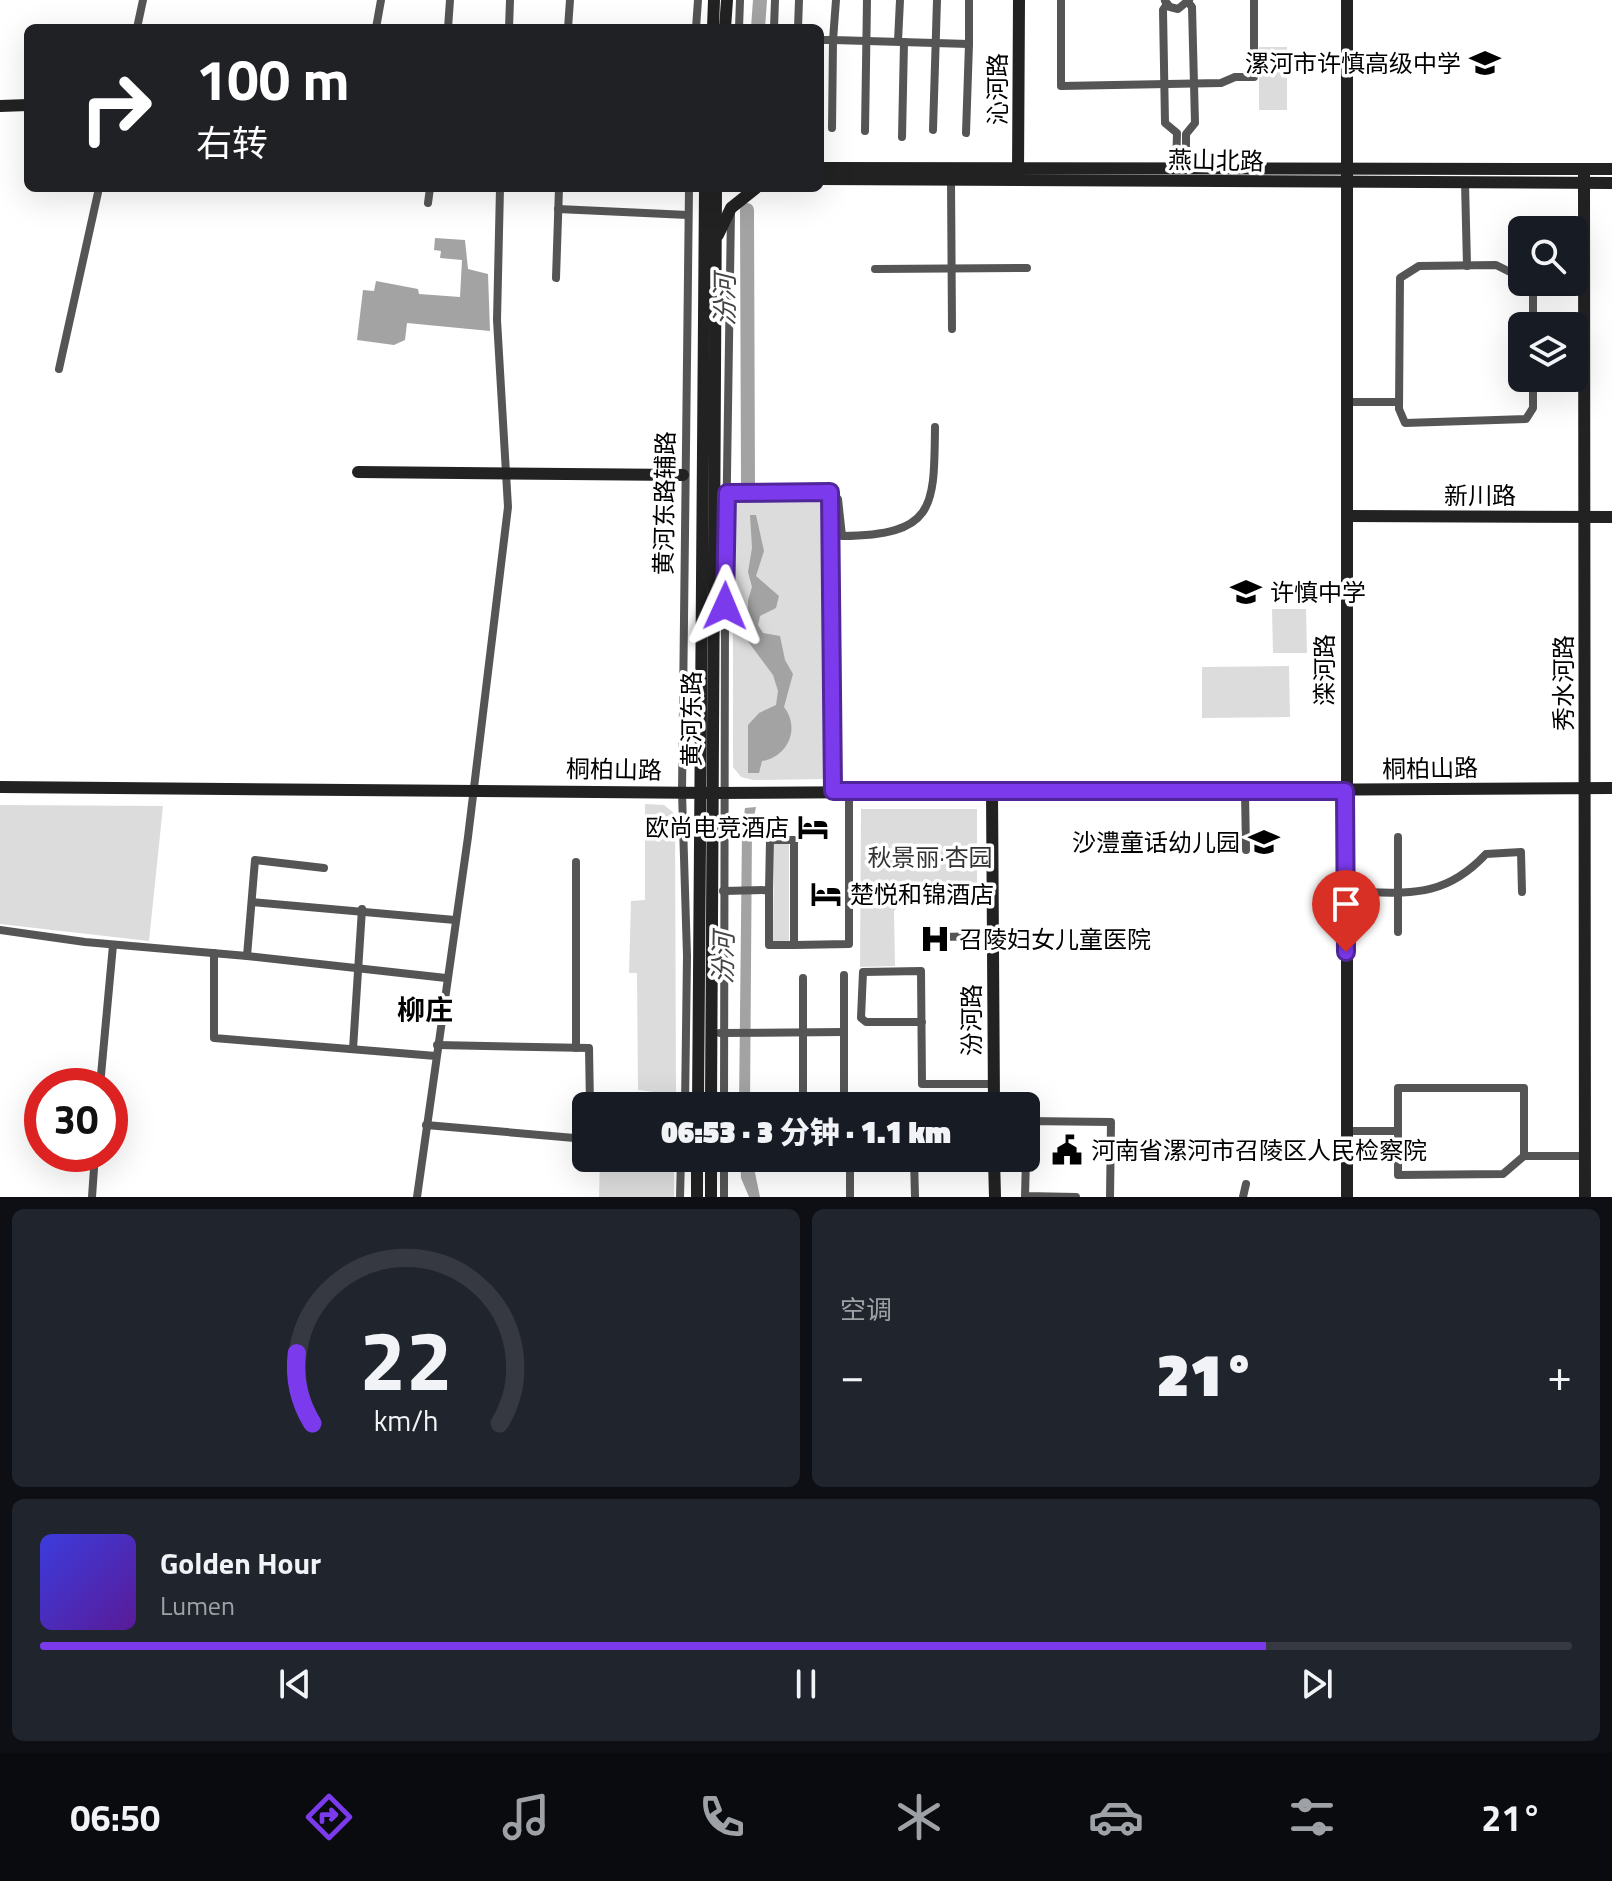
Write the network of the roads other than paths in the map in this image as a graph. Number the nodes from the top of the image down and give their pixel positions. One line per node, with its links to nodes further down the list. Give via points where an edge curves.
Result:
1 (143, 0): 23 (street)
2 (381, 0): 24 (street)
3 (450, 0): 25 (street)
4 (510, 0): 26 (street)
5 (570, 0): 27 (street)
6 (698, 0): 28 (street)
7 (714, 0): 29 (street)
8 (727, 0): 30 (street)
9 (740, 0): 31 (street)
10 (775, 0): 32 (street)
11 (799, 0): 33 (street)
12 (836, 0): 35 (street)
13 (867, 0): 36 (street)
14 (900, 0): 37 (street)
15 (937, 0): 38 (street)
16 (969, 0): 39 (street)
17 (1019, 0): 52 (street, 沁河路)
18 (1061, 0): 40 (street, via 1061,86)
19 (1254, 0): 41 (street, via 1254,77)
20 (1347, 0): 53 (street, 滦河路)
21 (1188, 1): 22 (street, via 1178,9); 41 (street)
22 (1166, 2): 40 (street)
23 (138, 24)
24 (377, 24)
25 (448, 24)
26 (509, 24)
27 (568, 24)
28 (696, 24)
29 (713, 24)
30 (725, 24)
31 (739, 24)
32 (774, 24)
33 (798, 24)
34 (824, 40): 35 (street)
35 (833, 40): 36 (street); 44 (street)
36 (865, 41): 37 (street); 46 (street)
37 (901, 42): 38 (street); 48 (street)
38 (936, 42): 39 (street); 45 (street)
39 (969, 44): 47 (street)
40 (1165, 84): 41 (street); 51 (street, via 1165,123 1177,133)
41 (1194, 84): 51 (street, via 1195,123 1186,134)
42 (24, 105): 43 (street)
43 (0, 106)
44 (832, 128)
45 (933, 130)
46 (865, 131)
47 (966, 133)
48 (902, 137)
49 (824, 168): 52 (street, 燕山北路)
50 (1612, 169): 54 (street, 燕山北路)
51 (1181, 170): 52 (street, 燕山北路); 53 (street, 燕山北路)
52 (1018, 173): 53 (street, 燕山北路); 56 (street, 燕山北路)
53 (1347, 176): 54 (street, 燕山北路); 57 (street, 燕山北路); 81 (street, 滦河路)
54 (1584, 176): 57 (street, 燕山北路); 58 (street, 燕山北路); 90 (street, 秀水河路)
55 (824, 179): 56 (street, 燕山北路)
56 (951, 179): 73 (street)
57 (1465, 182): 72 (street)
58 (1612, 183)
59 (98, 192): 79 (street)
60 (429, 192): 67 (street)
61 (500, 192): 85 (street, via 497,320)
62 (559, 192): 69 (street)
63 (689, 192): 70 (street, 黄河东路辅路)
64 (705, 192): 102 (street, 黄河东路)
65 (716, 192): 71 (street, 黄河东路)
66 (751, 192): 68 (street)
67 (428, 203)
68 (731, 208): 71 (street); 88 (street)
69 (558, 209): 70 (street); 76 (street)
70 (688, 215): 86 (street, 黄河东路辅路)
71 (715, 242): 102 (street, 黄河东路)
72 (1467, 266): 77 (street, via 1496,265 1514,274 1533,294); 82 (street, via 1419,266 1400,278)
73 (952, 268): 74 (street); 75 (street); 78 (street)
74 (1027, 268)
75 (875, 269)
76 (556, 278)
77 (1533, 312)
78 (952, 329)
79 (59, 369)
80 (1533, 392): 82 (street, via 1533,408 1526,419 1405,423)
81 (1347, 402): 82 (street); 89 (street, 滦河路)
82 (1399, 402)
83 (935, 427): 87 (street, via 934,493 925,513 881,536 842,536 842,513)
84 (358, 472): 85 (street)
85 (506, 473): 86 (street); 95 (street, via 508,507)
86 (683, 475): 101 (street, 黄河东路辅路)
87 (830, 492): 88 (street); 97 (street)
88 (727, 493): 102 (street)
89 (1347, 516): 90 (street, 新川路); 100 (street, 滦河路)
90 (1585, 517): 91 (street, 新川路); 93 (street, 秀水河路)
91 (1612, 517)
92 (0, 787): 95 (street, 桐柏山路)
93 (1585, 788): 94 (street, 桐柏山路); 100 (street, 桐柏山路); 151 (street, 秀水河路)
94 (1612, 788)
95 (474, 789): 101 (street, 桐柏山路); 114 (street)
96 (992, 790): 98 (street, 桐柏山路); 99 (street, 桐柏山路); 117 (street, 汾河路)
97 (833, 791): 98 (street, 桐柏山路); 102 (street, 桐柏山路)
98 (849, 791): 120 (street, via 849,944)
99 (1245, 791): 100 (street, 桐柏山路); 104 (street)
100 (1345, 791): 109 (street, 滦河路)
101 (682, 792): 102 (street, 桐柏山路); 138 (street, 黄河东路辅路)
102 (713, 792): 108 (street, 黄河东路); 139 (street, 黄河东路)
103 (1398, 837): 110 (street)
104 (1246, 850)
105 (576, 862): 132 (street)
106 (324, 868): 112 (street, via 255,860)
107 (769, 890): 108 (street); 120 (street, via 769,945); 120 (street, via 770,840 794,840)
108 (719, 891): 130 (street, 黄河东路)
109 (1345, 892): 110 (street); 147 (street, 滦河路)
110 (1398, 892): 111 (street, via 1431,892 1469,871 1486,854 1521,852); 116 (street)
111 (1522, 892)
112 (252, 902): 113 (street); 122 (street)
113 (362, 909): 114 (street); 123 (street)
114 (455, 920): 125 (street)
115 (0, 930): 119 (street)
116 (1398, 932)
117 (993, 936): 118 (street); 136 (street, 汾河路)
118 (937, 937)
119 (113, 945): 121 (street); 135 (street)
120 (794, 945)
121 (214, 953): 122 (street); 133 (street, via 214,1038)
122 (247, 956): 123 (street)
123 (358, 968): 125 (street); 133 (street)
124 (844, 975): 129 (street)
125 (446, 978): 131 (street)
126 (803, 978): 128 (street)
127 (922, 1022): 127 (street, via 861,1018 863,972 921,971); 136 (street, via 922,1084)
128 (803, 1032): 129 (street); 130 (street); 142 (street)
129 (844, 1032): 143 (street)
130 (718, 1033): 140 (street, 黄河东路); 141 (street)
131 (437, 1045): 132 (street); 134 (street)
132 (576, 1048): 137 (street, via 589,1048)
133 (353, 1049): 134 (street)
134 (436, 1056): 146 (street)
135 (102, 1068)
136 (994, 1084): 144 (street, 汾河路)
137 (590, 1092)
138 (685, 1092)
139 (699, 1092)
140 (712, 1092)
141 (723, 1092)
142 (803, 1092)
143 (844, 1092)
144 (994, 1092)
145 (1040, 1121): 171 (street, via 1111,1122)
146 (426, 1125): 149 (street); 165 (street)
147 (1347, 1131): 148 (street); 173 (street, 滦河路)
148 (1398, 1131): 150 (street, via 1398,1175 1503,1174); 150 (street, via 1398,1088 1524,1088)
149 (572, 1138)
150 (1524, 1156): 151 (street)
151 (1585, 1156): 174 (street, 秀水河路)
152 (94, 1172): 164 (street)
153 (681, 1172): 166 (street)
154 (697, 1172): 162 (street)
155 (712, 1172): 163 (street)
156 (721, 1172): 163 (street)
157 (850, 1172): 167 (street)
158 (914, 1172): 168 (street)
159 (994, 1172): 169 (street)
160 (1026, 1172): 170 (street, via 1025,1196)
161 (1246, 1184): 172 (street)
162 (696, 1195)
163 (715, 1196)
164 (92, 1197)
165 (417, 1197)
166 (680, 1197)
167 (850, 1197)
168 (915, 1197)
169 (995, 1197)
170 (1076, 1197)
171 (1110, 1197)
172 (1243, 1197)
173 (1347, 1197)
174 (1585, 1197)

